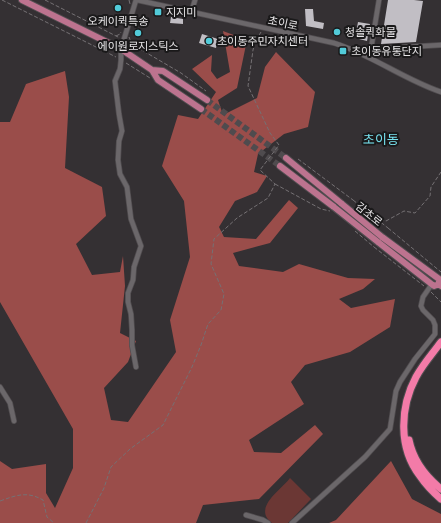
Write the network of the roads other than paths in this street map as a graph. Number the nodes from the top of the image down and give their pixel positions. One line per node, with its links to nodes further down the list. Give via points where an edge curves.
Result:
1 (22, 0): 9 (main road)
2 (136, 0): 5 (street, 초이로); 9 (street)
3 (195, 0): 6 (street)
4 (379, 0): 8 (street)
5 (157, 2): 6 (street, 초이로)
6 (191, 13): 10 (street, 초이로, via 334,43)
7 (441, 45): 8 (street)
8 (371, 49): 10 (street)
9 (121, 50): 11 (main road); 22 (street, via 120,69 115,81 122,131 118,160 120,174 128,187 131,219 141,246 128,293)
10 (354, 50): 12 (street, 초이로, via 407,78)
11 (152, 70): 13 (main road, via 163,71); 14 (main road, via 158,80)
12 (441, 92)
13 (207, 100)
14 (202, 109)
15 (286, 158): 17 (main road, 감초로, bridge, via 342,204)
16 (280, 166): 17 (main road, 감초로, bridge)
17 (378, 242): 18 (main road, 감초로, via 439,279); 19 (main road, 감초로)
18 (440, 285): 19 (main road, 감초로)
19 (430, 287): 29 (street, via 423,297 421,306 435,324 435,334 400,382 396,391 390,429 365,457)
20 (441, 342): 26 (highway, via 416,376 408,396 403,420 404,437 411,462 419,476)
21 (441, 348): 25 (highway, via 416,383 409,402 407,423 410,445 419,465)
22 (136, 367)
23 (0, 387): 24 (street, via 10,403)
24 (14, 421)
25 (441, 489)
26 (441, 497)
27 (246, 515): 28 (street)
28 (268, 523)
29 (292, 523)

